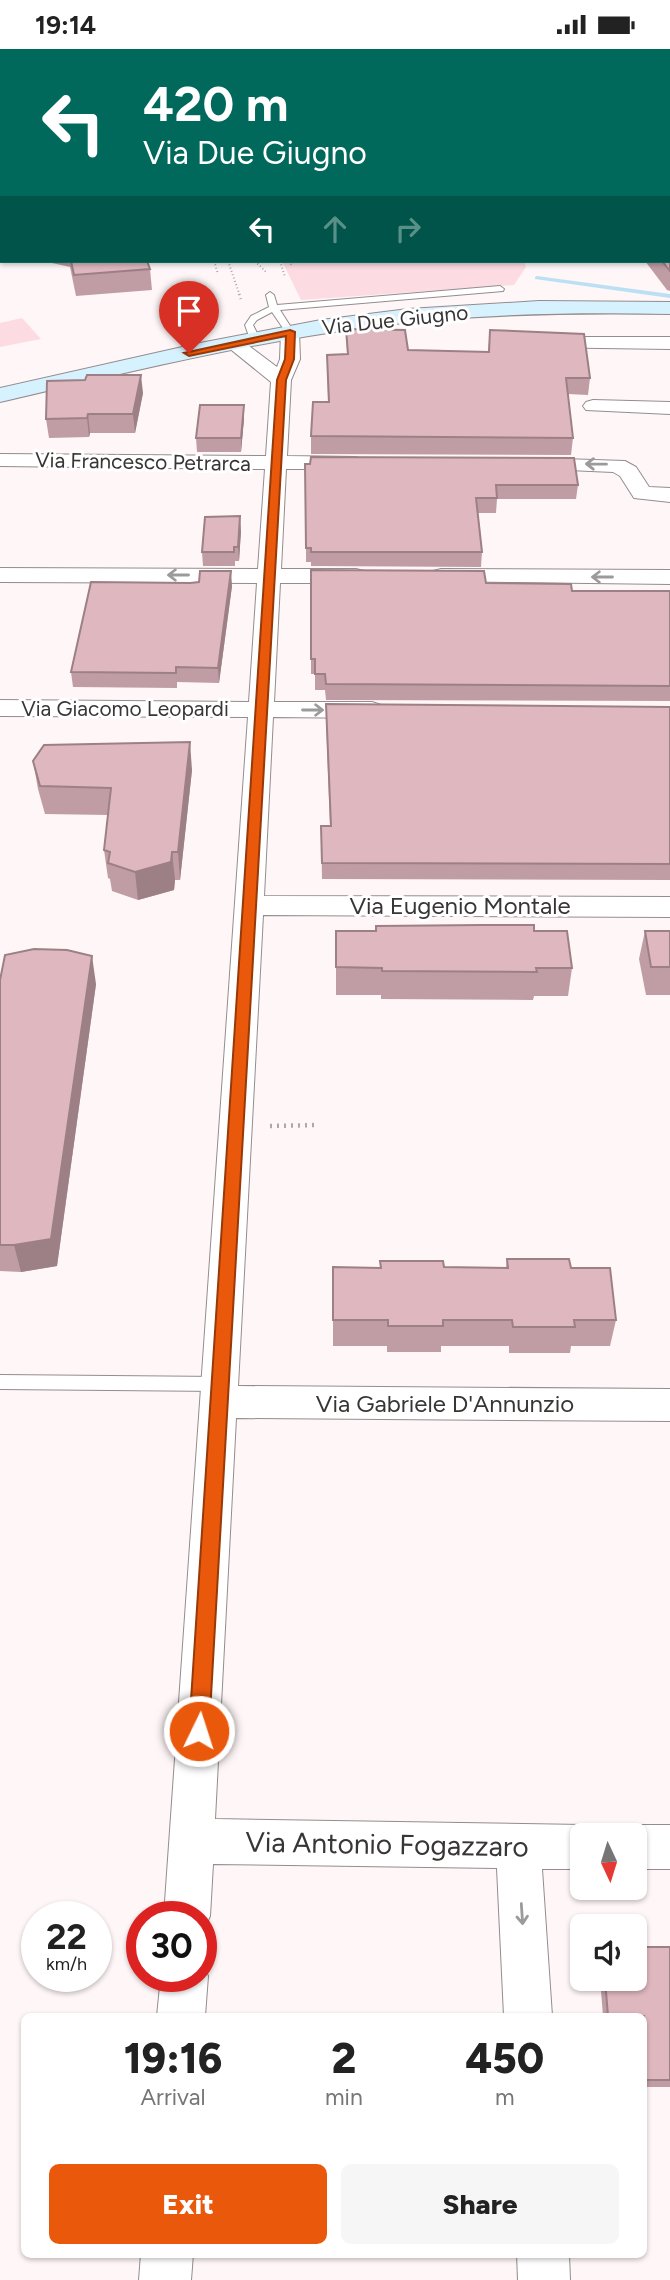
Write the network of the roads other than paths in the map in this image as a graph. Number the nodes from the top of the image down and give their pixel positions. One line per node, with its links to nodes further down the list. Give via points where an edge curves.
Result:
1 (500, 289): 3 (lane)
2 (270, 295): 3 (lane)
3 (274, 308): 5 (lane); 6 (lane, via 254,318)
4 (670, 308): 5 (main road, Via Due Giugno, via 476,310)
5 (290, 332): 6 (main road, Via Due Giugno); 9 (street, via 290,359)
6 (246, 336): 9 (street); 10 (main road, Via Due Giugno)
7 (520, 343): 8 (street)
8 (670, 343)
9 (281, 380): 14 (street)
10 (0, 395)
11 (593, 406): 12 (street)
12 (670, 408)
13 (0, 460): 14 (street, Via Francesco Petrarca)
14 (276, 463): 15 (street, Via Francesco Petrarca); 19 (street)
15 (373, 463)
16 (510, 464): 17 (street, one-way to 16, via 642,492 617,466)
17 (661, 495)
18 (0, 575): 19 (street, one-way to 18)
19 (270, 576): 20 (street); 24 (street)
20 (380, 576)
21 (421, 576): 22 (street, one-way to 21)
22 (670, 577)
23 (0, 708): 24 (street, Via Giacomo Leopardi)
24 (261, 710): 25 (street, Via Giacomo Leopardi, one-way to 25); 26 (street)
25 (397, 711)
26 (249, 905): 27 (street, Via Eugenio Montale); 29 (street)
27 (670, 907)
28 (0, 1382): 29 (lane)
29 (220, 1393): 30 (street, Via Gabriele D'Annunzio); 31 (street)
30 (670, 1405)
31 (192, 1841): 32 (street, Via Antonio Fogazzaro); 36 (street)
32 (518, 1846): 33 (street, Via Antonio Fogazzaro); 39 (street, one-way to 39)
33 (570, 1847)
34 (648, 1847): 35 (street)
35 (670, 1847)
36 (188, 1901)
37 (183, 1992): 38 (street)
38 (181, 2013)
39 (528, 2013)
40 (167, 2258): 42 (street)
41 (543, 2258): 43 (street)
42 (165, 2280)
43 (544, 2280)

